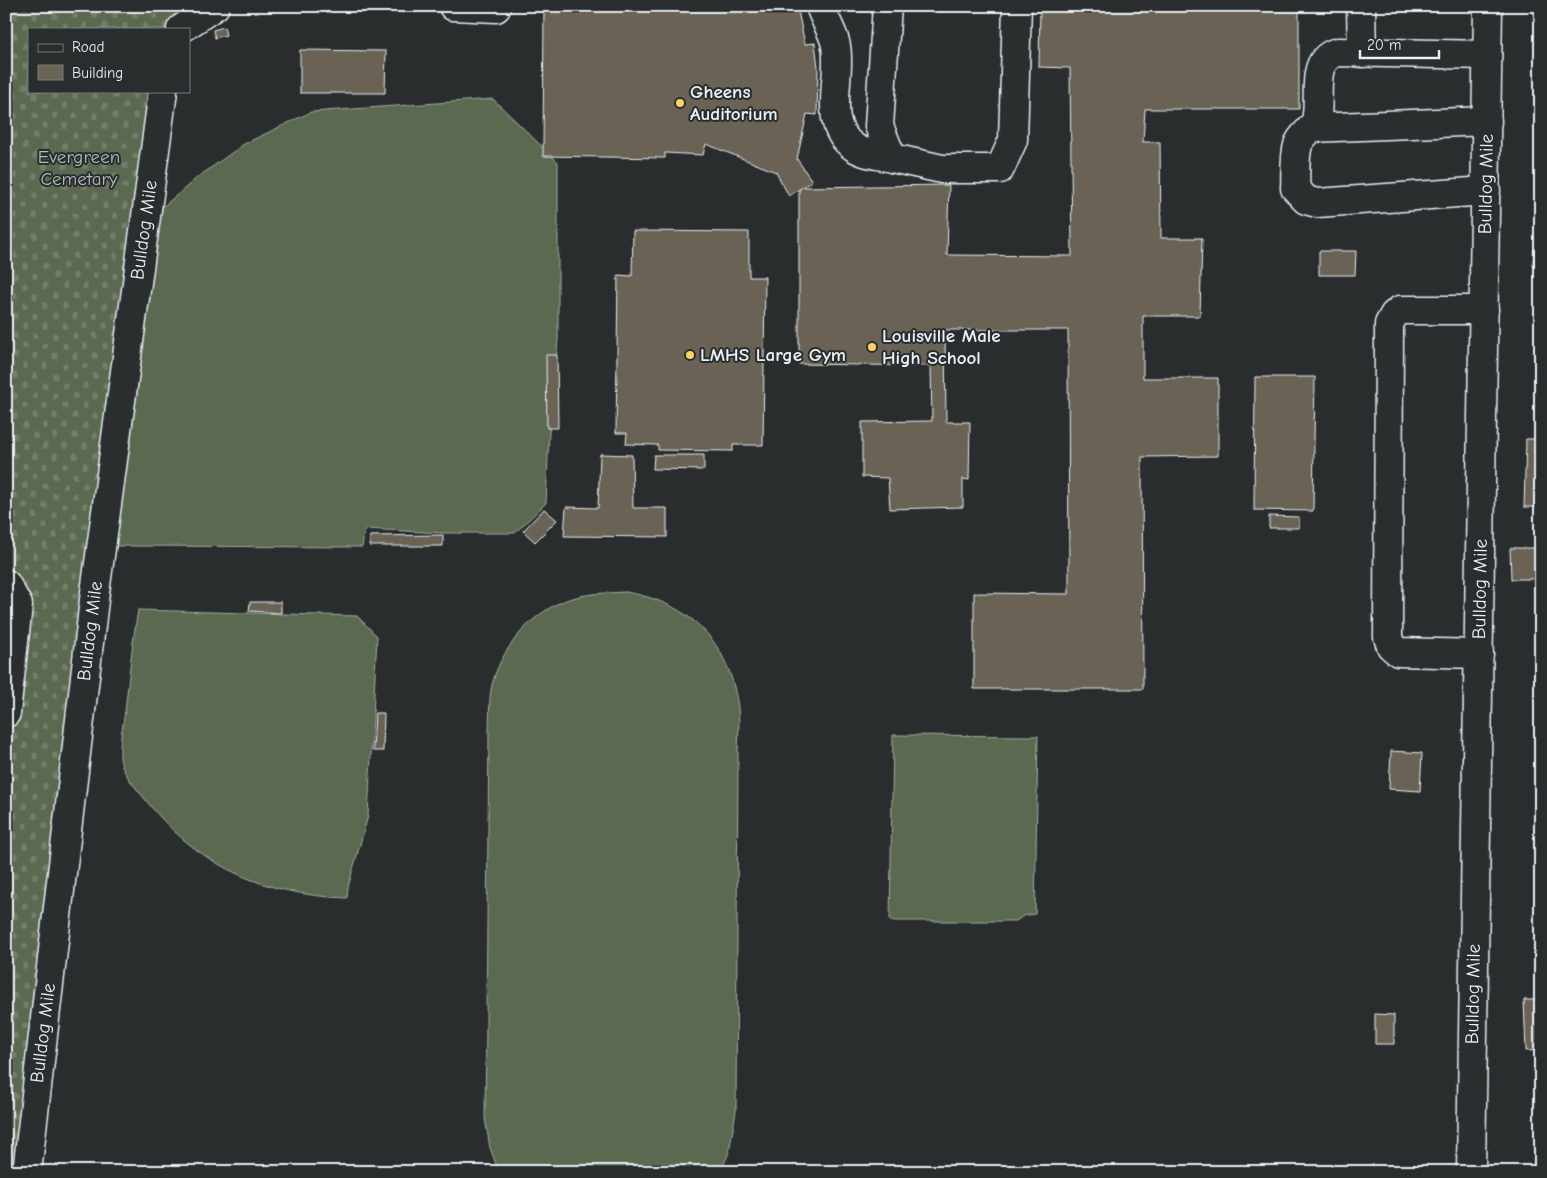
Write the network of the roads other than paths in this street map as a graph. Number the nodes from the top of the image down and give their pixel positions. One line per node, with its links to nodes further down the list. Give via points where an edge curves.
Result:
1 (213, 6): 9 (street)
2 (453, 6): 8 (street)
3 (820, 6): 15 (street, via 836,44 838,68 834,117 841,134 856,148)
4 (886, 6): 15 (street, via 879,126)
5 (1017, 6): 15 (street, via 1013,140 1000,169 942,169)
6 (1361, 6): 10 (street)
7 (1488, 6): 11 (street, Bulldog Mile)
8 (496, 8)
9 (182, 28)
10 (1362, 53): 11 (street); 14 (street, via 1338,52 1323,60 1316,120)
11 (1487, 55): 13 (street, Bulldog Mile)
12 (163, 92): 21 (street, Bulldog Mile, via 94,600)
13 (1486, 121): 14 (street); 16 (street, Bulldog Mile)
14 (1311, 128): 16 (street, via 1298,145 1295,188 1306,200 1316,203)
15 (892, 158)
16 (1486, 191): 17 (street, Bulldog Mile)
17 (1484, 310): 19 (street, Bulldog Mile); 19 (street, via 1400,310 1389,324 1388,638 1398,652)
18 (6, 584): 20 (street, via 18,604)
19 (1479, 654): 22 (street, Bulldog Mile)
20 (6, 713)
21 (27, 1172)
22 (1471, 1172)

